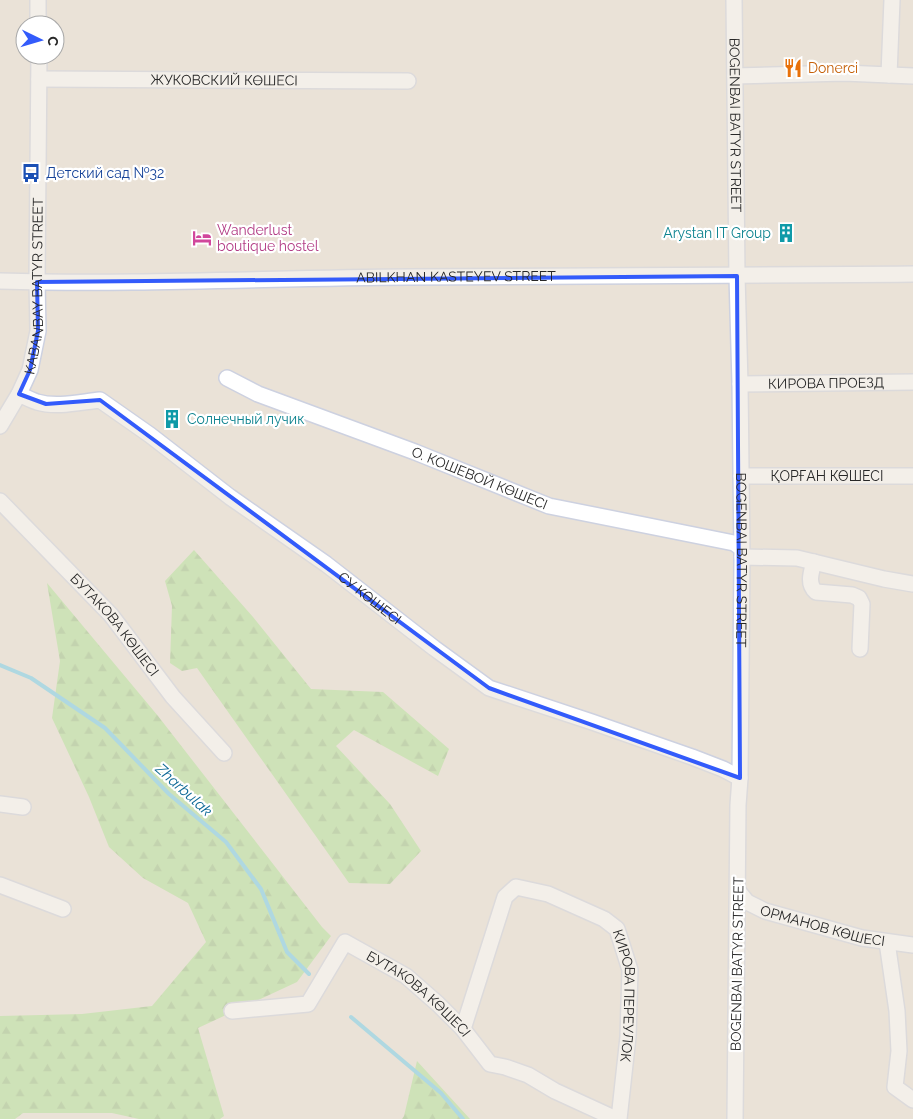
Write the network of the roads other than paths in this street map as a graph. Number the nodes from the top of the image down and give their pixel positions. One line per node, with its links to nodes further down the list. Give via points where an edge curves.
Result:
1 (38, 0): 4 (street)
2 (734, 0): 7 (street, BOGENBAI BATYR STREET)
3 (892, 0): 6 (street)
4 (38, 15)
5 (39, 65): 9 (street, KABANBAY BATYR STREET)
6 (889, 75): 7 (street); 8 (street)
7 (735, 76): 12 (street, BOGENBAI BATYR STREET)
8 (913, 76)
9 (39, 79): 10 (street, ЖУКОВСКИЙ КӨШЕСІ); 14 (street, KABANBAY BATYR STREET)
10 (408, 81)
11 (913, 274): 12 (street, ABILKHAN KASTEYEV STREET)
12 (737, 276): 14 (street, ABILKHAN KASTEYEV STREET); 17 (street, BOGENBAI BATYR STREET)
13 (0, 281): 14 (street, ABILKHAN KASTEYEV STREET)
14 (37, 282): 18 (street, KABANBAY BATYR STREET, via 38,331 30,370)
15 (227, 378): 23 (street, О. КОШЕВОЙ КӨШЕСІ, via 258,394 549,506 734,543)
16 (913, 382): 17 (street, КИРОВА ПРОЕЗД)
17 (740, 384): 20 (street, BOGENBAI BATYR STREET)
18 (19, 394): 19 (street, KABANBAY BATYR STREET); 28 (street, СУ КӨШЕСІ, via 46,404 100,400 326,564 489,688 692,757)
19 (0, 426)
20 (741, 476): 21 (street, ҚОРҒАН КӨШЕСІ); 23 (street, BOGENBAI BATYR STREET)
21 (913, 476)
22 (0, 501): 27 (street, БУТАКОВА КӨШЕСІ, via 111,615 173,697)
23 (742, 553): 24 (street, О. КОШЕВОЙ КӨШЕСІ); 28 (street, BOGENBAI BATYR STREET)
24 (814, 562): 25 (street, О. КОШЕВОЙ КӨШЕСІ); 26 (street, via 811,585 816,592 859,598 862,604)
25 (913, 584)
26 (860, 649)
27 (224, 753)
28 (740, 778): 32 (street, BOGENBAI BATYR STREET)
29 (0, 804): 30 (street)
30 (23, 807)
31 (0, 886): 33 (street)
32 (738, 892): 34 (street, ОРМАНОВ КӨШЕСІ, via 747,902 765,911); 40 (street, BOGENBAI BATYR STREET)
33 (63, 909)
34 (888, 942): 35 (street, ОРМАНОВ КӨШЕСІ); 38 (street, via 899,1051 895,1088)
35 (913, 945)
36 (232, 1011): 37 (street, БУТАКОВА КӨШЕСІ, via 308,1004 345,942 406,976)
37 (463, 1030): 39 (street, БУТАКОВА КӨШЕСІ, via 490,1064 528,1075); 39 (street, КИРОВА ПЕРЕУЛОК, via 505,897 516,887 548,894 604,919 617,929 630,970 628,1037)
38 (913, 1100)
39 (617, 1119)
40 (736, 1119)

